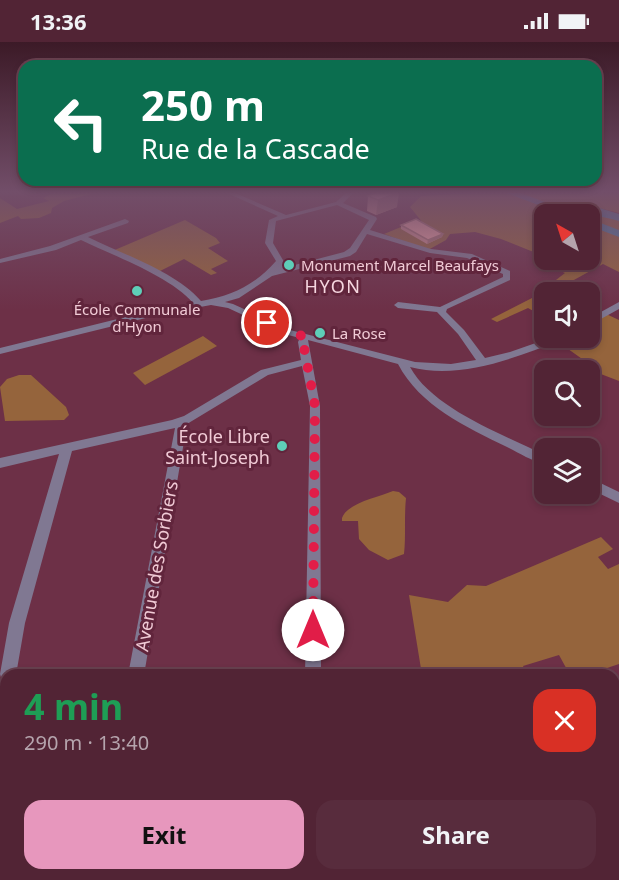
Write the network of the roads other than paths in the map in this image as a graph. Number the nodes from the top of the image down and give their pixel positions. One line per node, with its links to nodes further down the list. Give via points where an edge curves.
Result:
1 (94, 232): 5 (street)
2 (270, 232): 7 (street, via 268,243)
3 (365, 232): 8 (street, via 347,254)
4 (370, 232): 15 (street, via 430,251 470,256 507,273 507,278)
5 (81, 237): 6 (street); 11 (street, via 164,276)
6 (0, 261)
7 (280, 264): 8 (street); 9 (street)
8 (290, 268): 9 (street)
9 (267, 275): 10 (street)
10 (240, 299): 12 (street); 16 (street)
11 (199, 304): 12 (street); 20 (street)
12 (226, 304): 16 (street)
13 (398, 304): 15 (street)
14 (619, 305): 17 (street)
15 (442, 310): 23 (street)
16 (253, 316): 18 (street)
17 (600, 316)
18 (305, 337): 21 (street); 22 (street)
19 (534, 348): 23 (street)
20 (0, 351)
21 (306, 362): 24 (street, via 265,372); 32 (street, via 315,406)
22 (402, 362): 23 (street, via 451,367); 26 (street, via 408,375 431,399)
23 (483, 362)
24 (182, 422): 25 (street); 31 (street, Avenue des Sorbiers)
25 (67, 447): 27 (street); 30 (street, via 17,623)
26 (534, 455)
27 (0, 463)
28 (600, 488): 29 (street)
29 (619, 498)
30 (9, 669)
31 (137, 669)
32 (313, 669)

